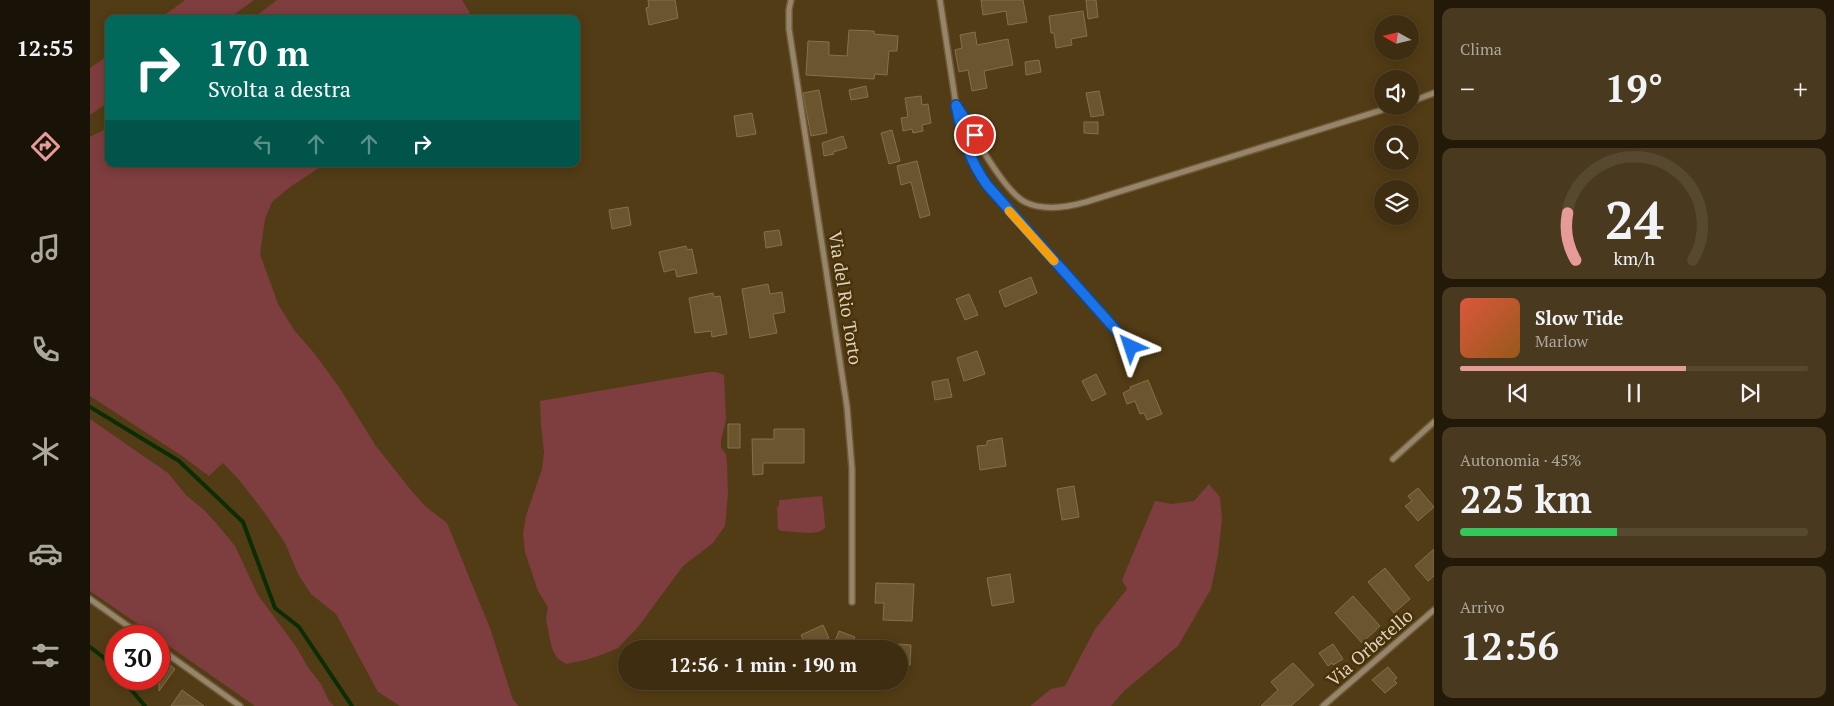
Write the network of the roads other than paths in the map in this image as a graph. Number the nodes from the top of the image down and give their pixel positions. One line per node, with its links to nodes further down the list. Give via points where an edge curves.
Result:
1 (791, 0): 11 (street, Via del Rio Torto, via 789,29 848,415 852,469)
2 (940, 0): 5 (street)
3 (1434, 93): 4 (street)
4 (1419, 99)
5 (956, 105): 6 (street, via 1011,190 1026,203 1056,207 1086,202); 7 (street, via 967,150 987,185)
6 (1374, 113)
7 (1131, 347)
8 (1434, 422): 9 (street)
9 (1393, 459)
10 (90, 599): 13 (street)
11 (852, 602)
12 (1434, 610): 16 (street, Via Orbetello)
13 (127, 625)
14 (170, 656): 15 (street)
15 (240, 706)
16 (1323, 706)

